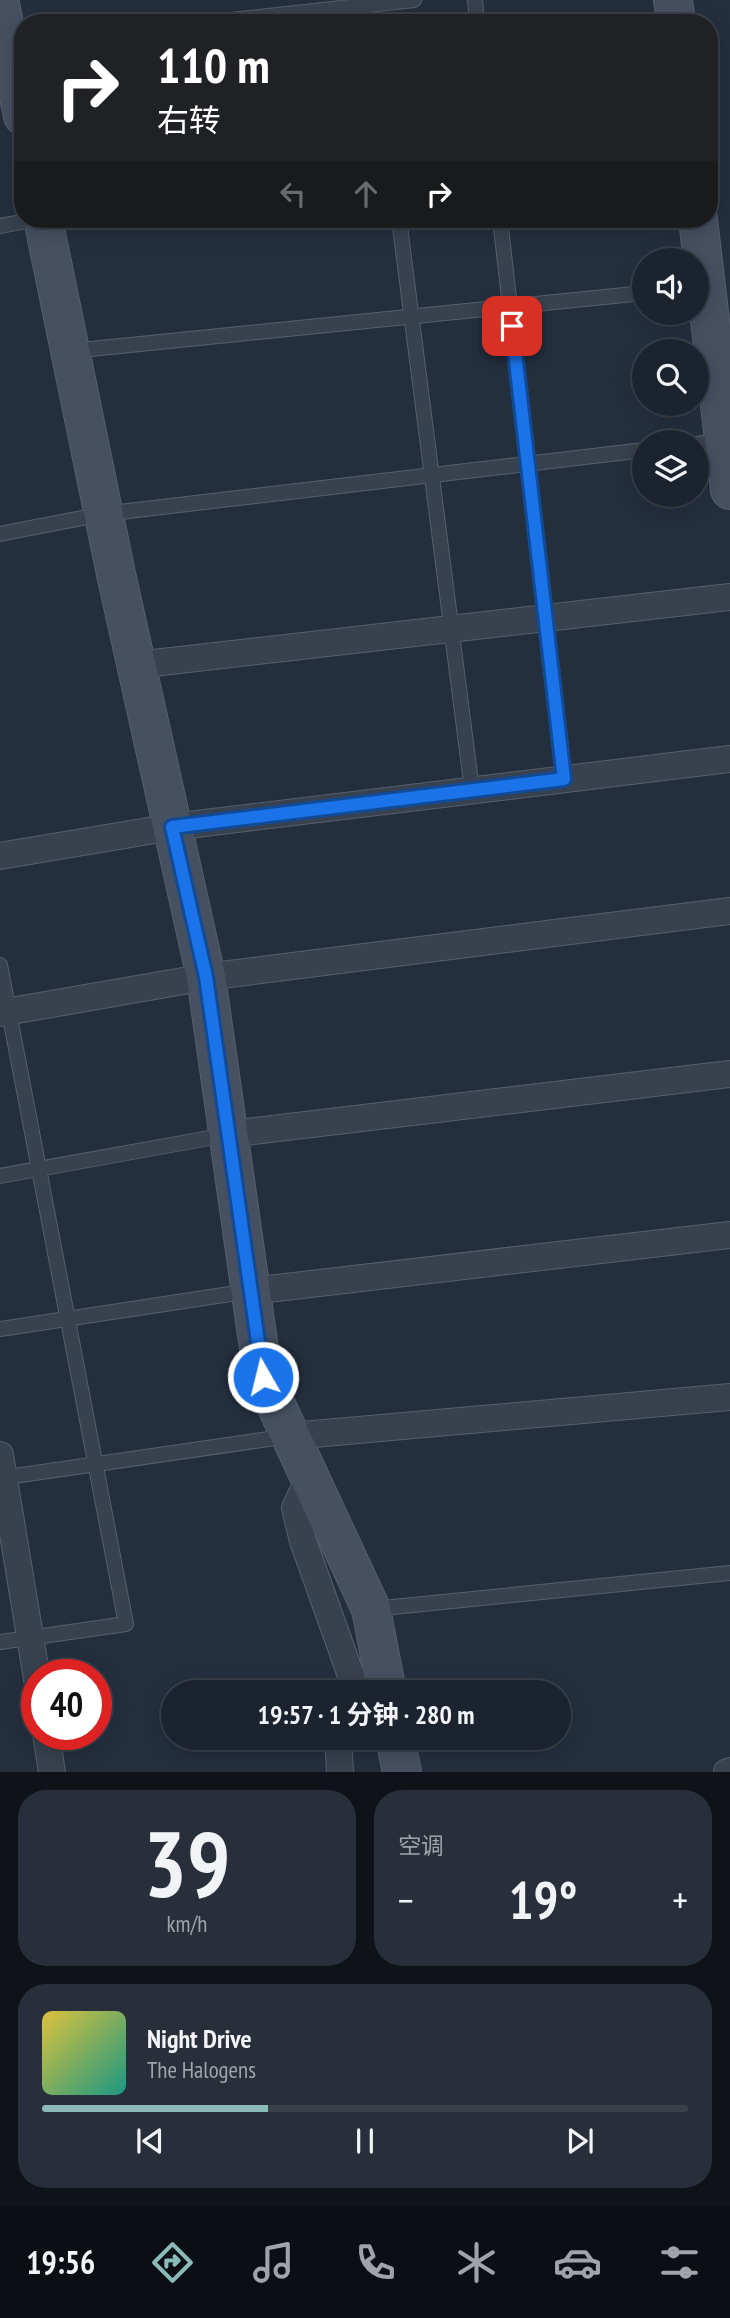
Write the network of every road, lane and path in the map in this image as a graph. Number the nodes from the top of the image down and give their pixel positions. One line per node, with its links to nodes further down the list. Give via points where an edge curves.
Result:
1 (414, 0): 3 (lane)
2 (0, 4): 4 (street)
3 (286, 14)
4 (11, 53)
5 (43, 228): 12 (street)
6 (400, 228): 22 (lane)
7 (501, 228): 21 (lane)
8 (699, 228): 9 (street)
9 (702, 248)
10 (632, 294): 12 (lane)
11 (709, 317): 13 (street)
12 (70, 351): 16 (street)
13 (717, 442): 15 (street)
14 (632, 451): 16 (lane)
15 (730, 490)
16 (103, 514): 17 (lane); 19 (street)
17 (0, 534)
18 (730, 597): 19 (street)
19 (136, 665): 23 (street)
20 (730, 759): 21 (street)
21 (564, 779): 22 (street)
22 (472, 790): 23 (street)
23 (172, 827): 24 (street); 27 (street)
24 (0, 856)
25 (730, 911): 27 (street)
26 (0, 965): 28 (lane)
27 (206, 977): 28 (street); 30 (street)
28 (4, 1012): 31 (lane)
29 (730, 1074): 30 (street)
30 (229, 1134): 31 (lane); 34 (street)
31 (39, 1169): 32 (lane); 35 (lane)
32 (0, 1176)
33 (730, 1235): 34 (street)
34 (251, 1291): 35 (lane); 38 (street, via 263,1377)
35 (67, 1318): 36 (lane); 39 (lane)
36 (0, 1329)
37 (730, 1397): 38 (street)
38 (291, 1436): 39 (lane); 41 (street)
39 (95, 1464): 40 (lane); 44 (lane, via 126,1625)
40 (1, 1470): 44 (street)
41 (310, 1476): 43 (street); 47 (street, via 295,1508)
42 (730, 1573): 43 (lane)
43 (371, 1609): 48 (street)
44 (30, 1637): 45 (lane); 46 (street)
45 (0, 1642)
46 (34, 1659)
47 (353, 1680)
48 (385, 1680)
49 (49, 1750): 52 (street)
50 (339, 1750): 53 (street)
51 (398, 1750): 54 (street)
52 (52, 1772)
53 (340, 1772)
54 (402, 1772)

